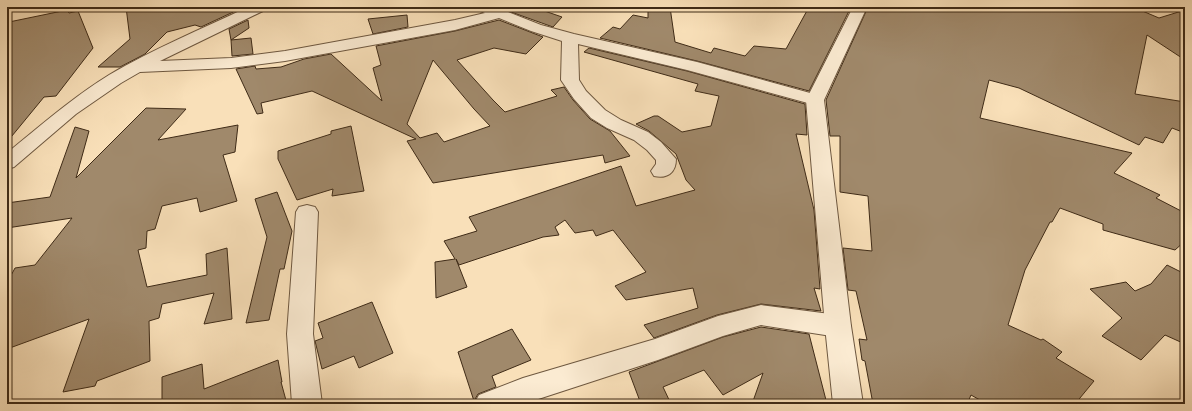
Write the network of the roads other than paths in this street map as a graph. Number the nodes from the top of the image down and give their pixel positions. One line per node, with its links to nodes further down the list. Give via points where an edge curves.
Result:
1 (260, 7): 6 (street, via 161,54)
2 (482, 7): 4 (street)
3 (860, 7): 7 (street)
4 (499, 14): 5 (street); 6 (street, via 455,25 285,56 231,63)
5 (570, 38): 7 (street, via 691,66); 9 (street, via 570,80 580,95 598,114 654,146 666,159 666,166)
6 (140, 67): 8 (street, via 115,79 70,110)
7 (815, 100): 11 (street)
8 (7, 163)
9 (661, 171)
10 (307, 212): 12 (street, via 300,334)
11 (838, 326): 13 (street, via 761,315); 14 (street)
12 (308, 404)
13 (489, 404)
14 (848, 404)

